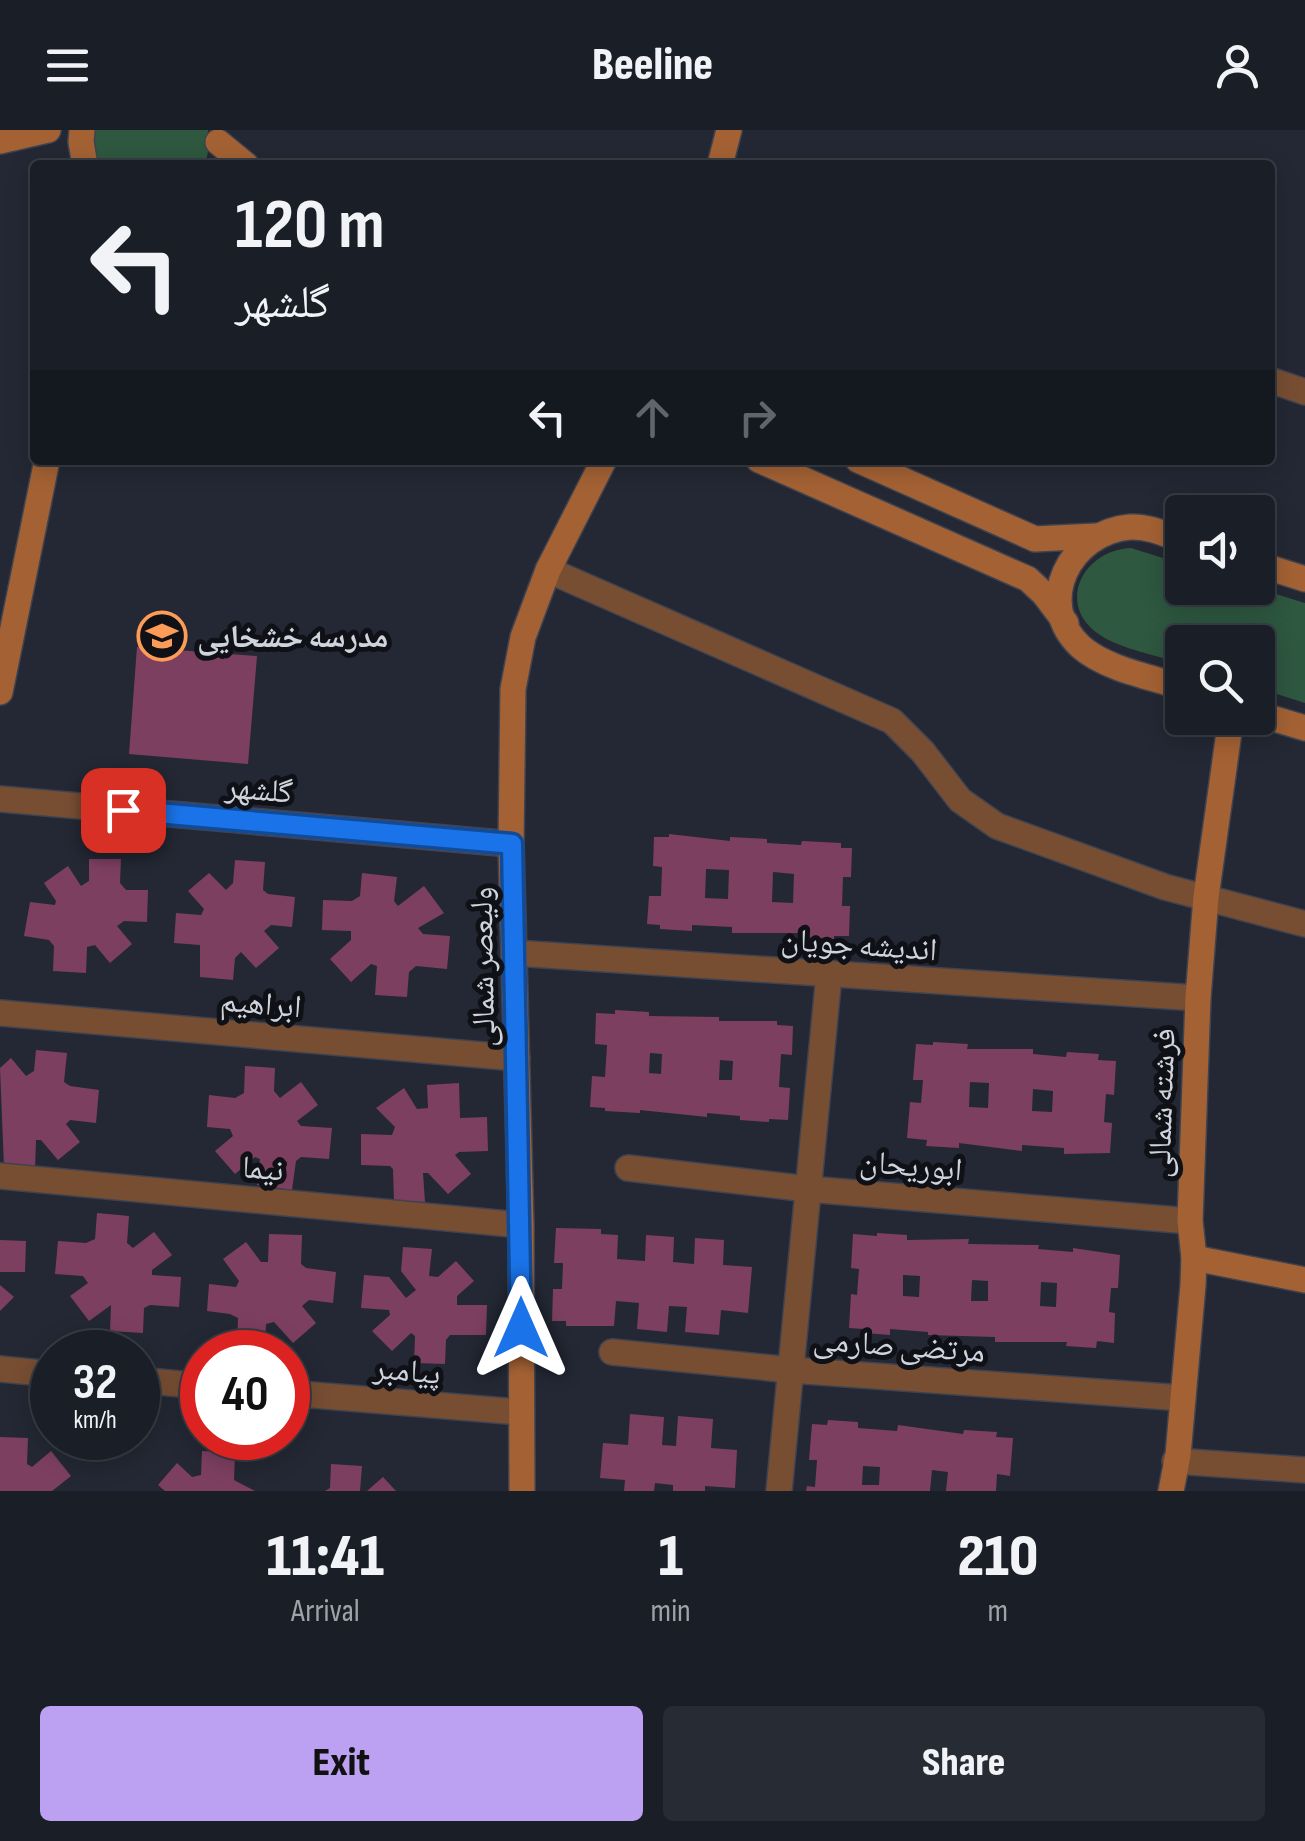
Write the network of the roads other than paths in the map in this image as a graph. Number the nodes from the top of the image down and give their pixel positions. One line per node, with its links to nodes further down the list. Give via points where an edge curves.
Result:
1 (48, 130): 4 (street)
2 (82, 130): 6 (street)
3 (729, 130): 8 (street)
4 (0, 141)
5 (216, 146): 7 (street)
6 (84, 160)
7 (238, 160)
8 (721, 160)
9 (1275, 382): 10 (street)
10 (1305, 392)
11 (45, 465): 22 (street)
12 (601, 465): 17 (street, ولیعصر شمالی)
13 (770, 465): 20 (street, via 1028,579)
14 (869, 465): 16 (street, via 1035,539)
15 (1165, 534): 16 (street, via 1145,528)
16 (1097, 536): 20 (street, via 1067,566 1060,604)
17 (548, 570): 27 (street, ولیعصر شمالی, via 523,637 514,689); 28 (street, via 892,721 960,800 998,826)
18 (1275, 570): 19 (street)
19 (1305, 580)
20 (1066, 623): 21 (street, via 1088,652)
21 (1165, 681)
22 (0, 692)
23 (1275, 719): 24 (street)
24 (1305, 728)
25 (1229, 735): 28 (street, فرشته شمالی)
26 (0, 799): 27 (street, گلشهر)
27 (512, 844): 30 (street, ولیعصر شمالی)
28 (1206, 898): 29 (street); 32 (street, فرشته شمالی)
29 (1305, 924)
30 (515, 953): 31 (street, اندیشه جویان); 34 (street, ولیعصر شمالی)
31 (829, 975): 32 (street, اندیشه جویان); 37 (street)
32 (1198, 998): 38 (street, فرشته شمالی)
33 (0, 1013): 34 (street, ابراهیم)
34 (517, 1058): 39 (street, ولیعصر شمالی)
35 (628, 1168): 37 (street, ابوریحان)
36 (0, 1176): 39 (street, نیما)
37 (808, 1189): 38 (street, ابوریحان); 44 (street)
38 (1190, 1221): 40 (street, فرشته شمالی)
39 (521, 1225): 48 (street, ولیعصر شمالی)
40 (1194, 1258): 41 (street); 47 (street, فرشته شمالی)
41 (1305, 1280)
42 (612, 1352): 44 (street, مرتضی صارمی)
43 (0, 1369): 45 (street)
44 (791, 1370): 47 (street, مرتضی صارمی); 52 (street)
45 (30, 1372)
46 (310, 1395): 48 (street, پیامبر)
47 (1183, 1398): 49 (street, فرشته شمالی)
48 (520, 1412): 51 (street, ولیعصر شمالی)
49 (1176, 1461): 50 (street); 53 (street, فرشته شمالی)
50 (1305, 1470)
51 (522, 1491)
52 (780, 1491)
53 (1171, 1491)

